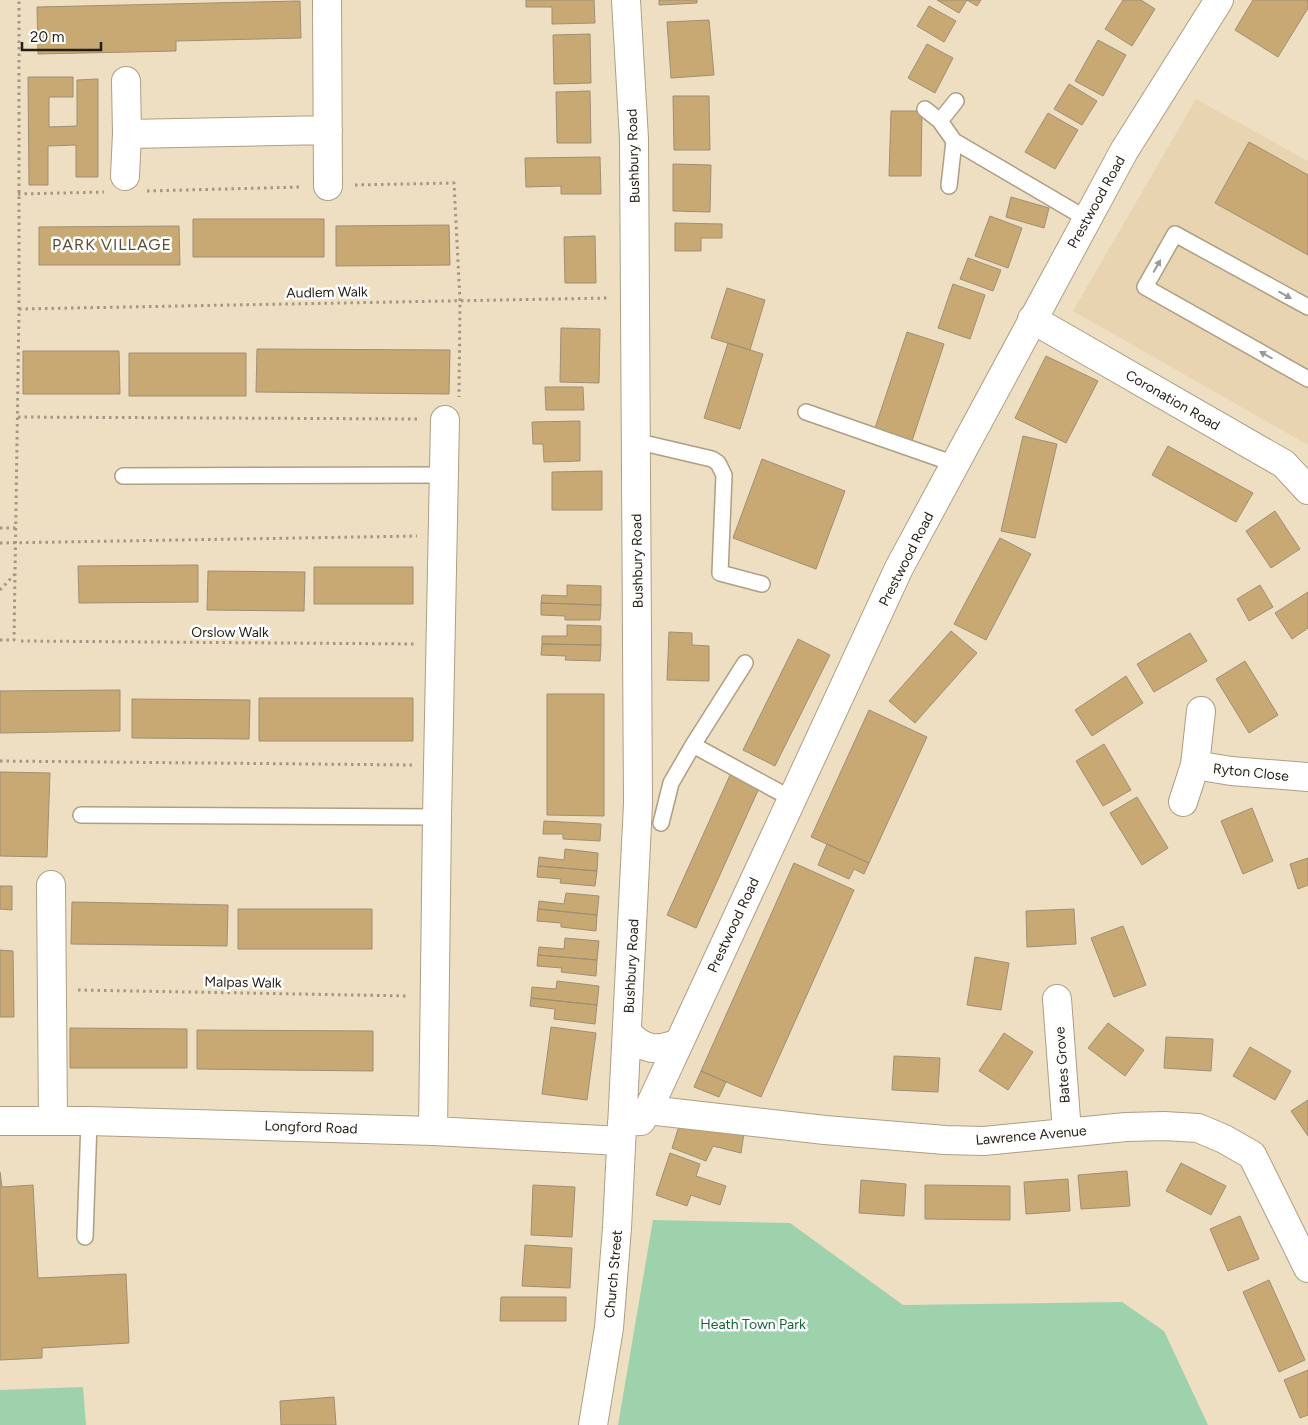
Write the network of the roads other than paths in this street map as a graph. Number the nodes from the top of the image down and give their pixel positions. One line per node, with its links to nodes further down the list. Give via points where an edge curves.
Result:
1 (327, 0): 8 (street)
2 (626, 0): 20 (street, Bushbury Road, via 634,139)
3 (1216, 1): 14 (street, Prestwood Road, via 1124,151)
4 (126, 80): 9 (street)
5 (956, 101): 7 (lane)
6 (925, 109): 7 (lane)
7 (940, 122): 10 (lane)
8 (328, 130): 9 (street); 12 (street)
9 (127, 134): 11 (street)
10 (954, 141): 13 (lane); 14 (lane)
11 (124, 186)
12 (328, 186)
13 (949, 186)
14 (1087, 219): 16 (street, Prestwood Road)
15 (1308, 307): 17 (lane, one-way to 15, via 1145,287 1175,234)
16 (1032, 319): 21 (street, Prestwood Road); 24 (street, Coronation Road, via 1284,464)
17 (1308, 379)
18 (806, 412): 21 (lane)
19 (444, 420): 22 (street)
20 (635, 441): 25 (lane, via 718,463 724,475 720,573); 38 (street, Bushbury Road, via 638,804)
21 (955, 464): 31 (street, Prestwood Road, via 899,568)
22 (444, 475): 23 (lane); 34 (street)
23 (123, 476)
24 (1308, 490)
25 (762, 584)
26 (745, 663): 28 (lane)
27 (1201, 711): 29 (street, Ryton Close)
28 (693, 745): 31 (lane); 35 (lane, via 671,783)
29 (1194, 766): 30 (street, Ryton Close); 32 (street, Ryton Close)
30 (1308, 777)
31 (792, 799): 39 (street, Prestwood Road)
32 (1183, 802)
33 (81, 815): 34 (lane)
34 (437, 817): 44 (street)
35 (661, 823)
36 (51, 885): 41 (street)
37 (1057, 999): 46 (street, Bates Grove)
38 (628, 1033): 39 (street, via 637,1043 647,1047 658,1049); 45 (street, Bushbury Road)
39 (678, 1043): 40 (street, Prestwood Road)
40 (648, 1110): 45 (street, via 641,1122); 46 (street, Lawrence Avenue, via 945,1140 984,1141)
41 (53, 1120): 42 (street, Longford Road); 43 (street, Longford Road)
42 (0, 1121)
43 (89, 1121): 44 (street, Longford Road); 47 (lane)
44 (433, 1131): 45 (street, Longford Road)
45 (622, 1131): 49 (street, Church Street, via 609,1328)
46 (1067, 1132): 48 (street, Lawrence Avenue, via 1164,1126 1198,1128 1224,1139 1252,1155)
47 (85, 1237)
48 (1308, 1268)
49 (593, 1425)

